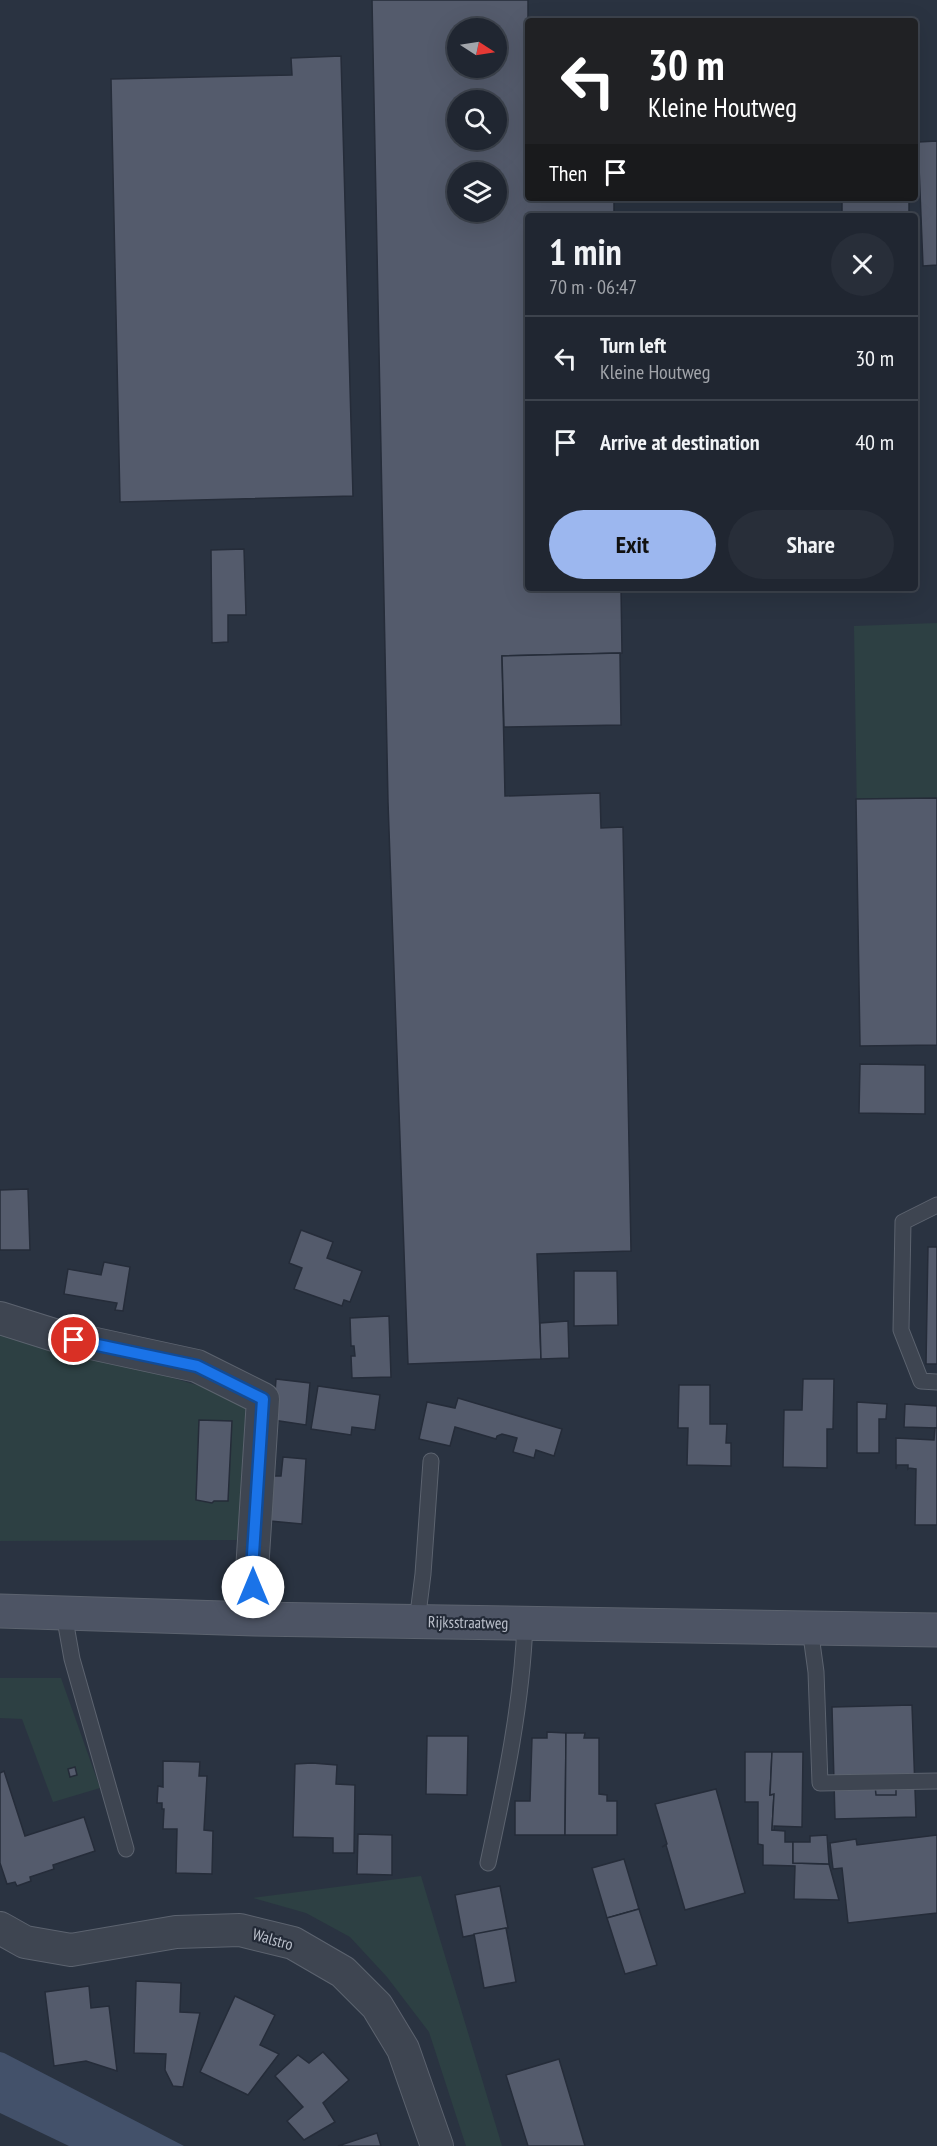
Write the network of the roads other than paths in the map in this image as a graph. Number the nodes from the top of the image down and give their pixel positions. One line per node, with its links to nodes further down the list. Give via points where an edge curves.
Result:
1 (937, 1204): 3 (lane, via 903,1222 901,1330 921,1380)
2 (0, 1318): 7 (street, via 54,1335 197,1366 263,1399 252,1570)
3 (937, 1382)
4 (431, 1461): 8 (lane)
5 (0, 1611): 6 (main road, Rijksstraatweg)
6 (64, 1614): 7 (main road, Rijksstraatweg); 13 (lane, via 72,1659)
7 (255, 1619): 8 (main road, Rijksstraatweg)
8 (417, 1622): 9 (main road, Rijksstraatweg)
9 (525, 1623): 10 (main road, Rijksstraatweg); 14 (lane, via 523,1669)
10 (810, 1628): 11 (main road, Rijksstraatweg); 12 (lane, via 816,1672 820,1783)
11 (937, 1630)
12 (937, 1781)
13 (126, 1850)
14 (488, 1863)
15 (0, 1928): 16 (street, Walstro, via 25,1942 70,1950 176,1932 219,1930 240,1930 293,1943 343,1972 377,2006 403,2049)
16 (437, 2146)

